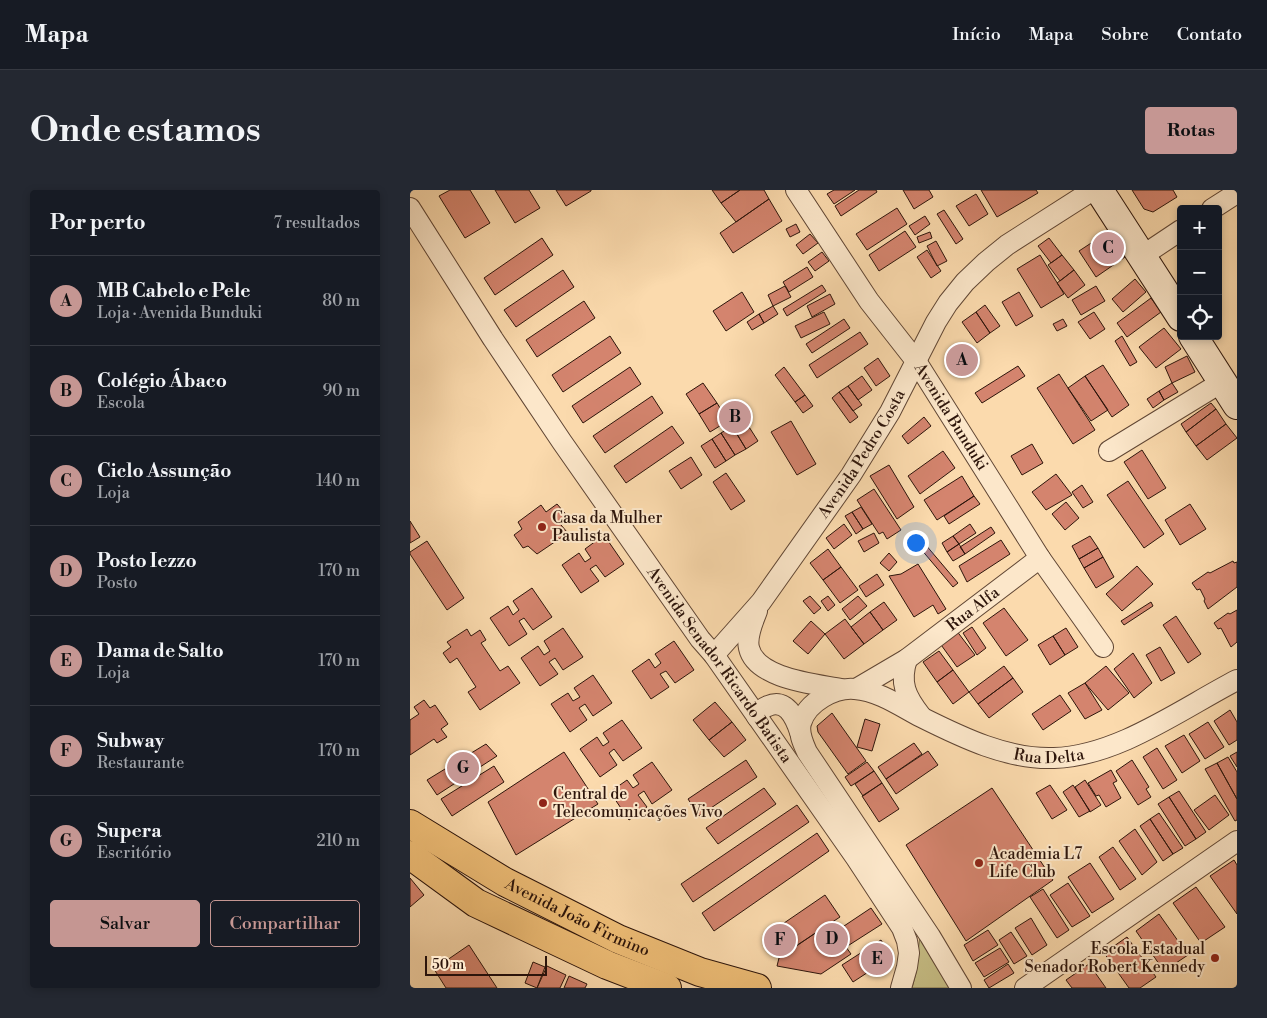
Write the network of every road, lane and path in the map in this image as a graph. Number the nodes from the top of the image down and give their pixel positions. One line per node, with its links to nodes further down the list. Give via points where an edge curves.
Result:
1 (796, 190): 11 (street, Avenida Bunduki, via 869,301)
2 (1093, 190): 11 (street, Avenida Pedro Costa, via 1007,245 965,282 936,322)
3 (1099, 190): 8 (street)
4 (1237, 193): 5 (street)
5 (1218, 205)
6 (410, 208): 18 (street, Avenida Senador Ricardo Batista, via 557,434)
7 (1177, 233): 8 (street)
8 (1142, 256): 9 (street)
9 (1177, 311)
10 (1196, 340): 12 (street)
11 (916, 361): 15 (street, Avenida Bunduki); 16 (street, Avenida Pedro Costa, via 856,467)
12 (1222, 382): 13 (street); 14 (street)
13 (1237, 405)
14 (1109, 451)
15 (1040, 558): 17 (street, Avenida Bunduki); 19 (street, Rua Alfa)
16 (761, 602): 18 (street); 21 (street, Rua Delta, via 749,635 749,647 756,661 777,674)
17 (1103, 647)
18 (714, 655): 22 (street, Avenida Senador Ricardo Batista)
19 (907, 659): 21 (street, Rua Alfa); 23 (street, via 904,686)
20 (1237, 680): 23 (street, Rua Delta, via 1124,740 1076,756 1029,757 1003,752)
21 (849, 689): 23 (street, Rua Delta, via 882,696); 24 (street, Avenida Senador Ricardo Batista, via 811,706 800,723)
22 (757, 717): 24 (street, via 766,707 781,704 791,712); 28 (street, Avenida Senador Ricardo Batista, via 902,928 909,947 907,967)
23 (923, 717)
24 (800, 732): 31 (street, Avenida Senador Ricardo Batista, via 807,752 824,780)
25 (410, 824): 30 (main road, Avenida João Firmino, via 505,882 618,939 700,972)
26 (1237, 841): 32 (street)
27 (410, 854): 29 (main road, Avenida João Firmino, via 476,903 607,965)
28 (900, 985)
29 (667, 988)
30 (757, 988)
31 (961, 988)
32 (1025, 988)

